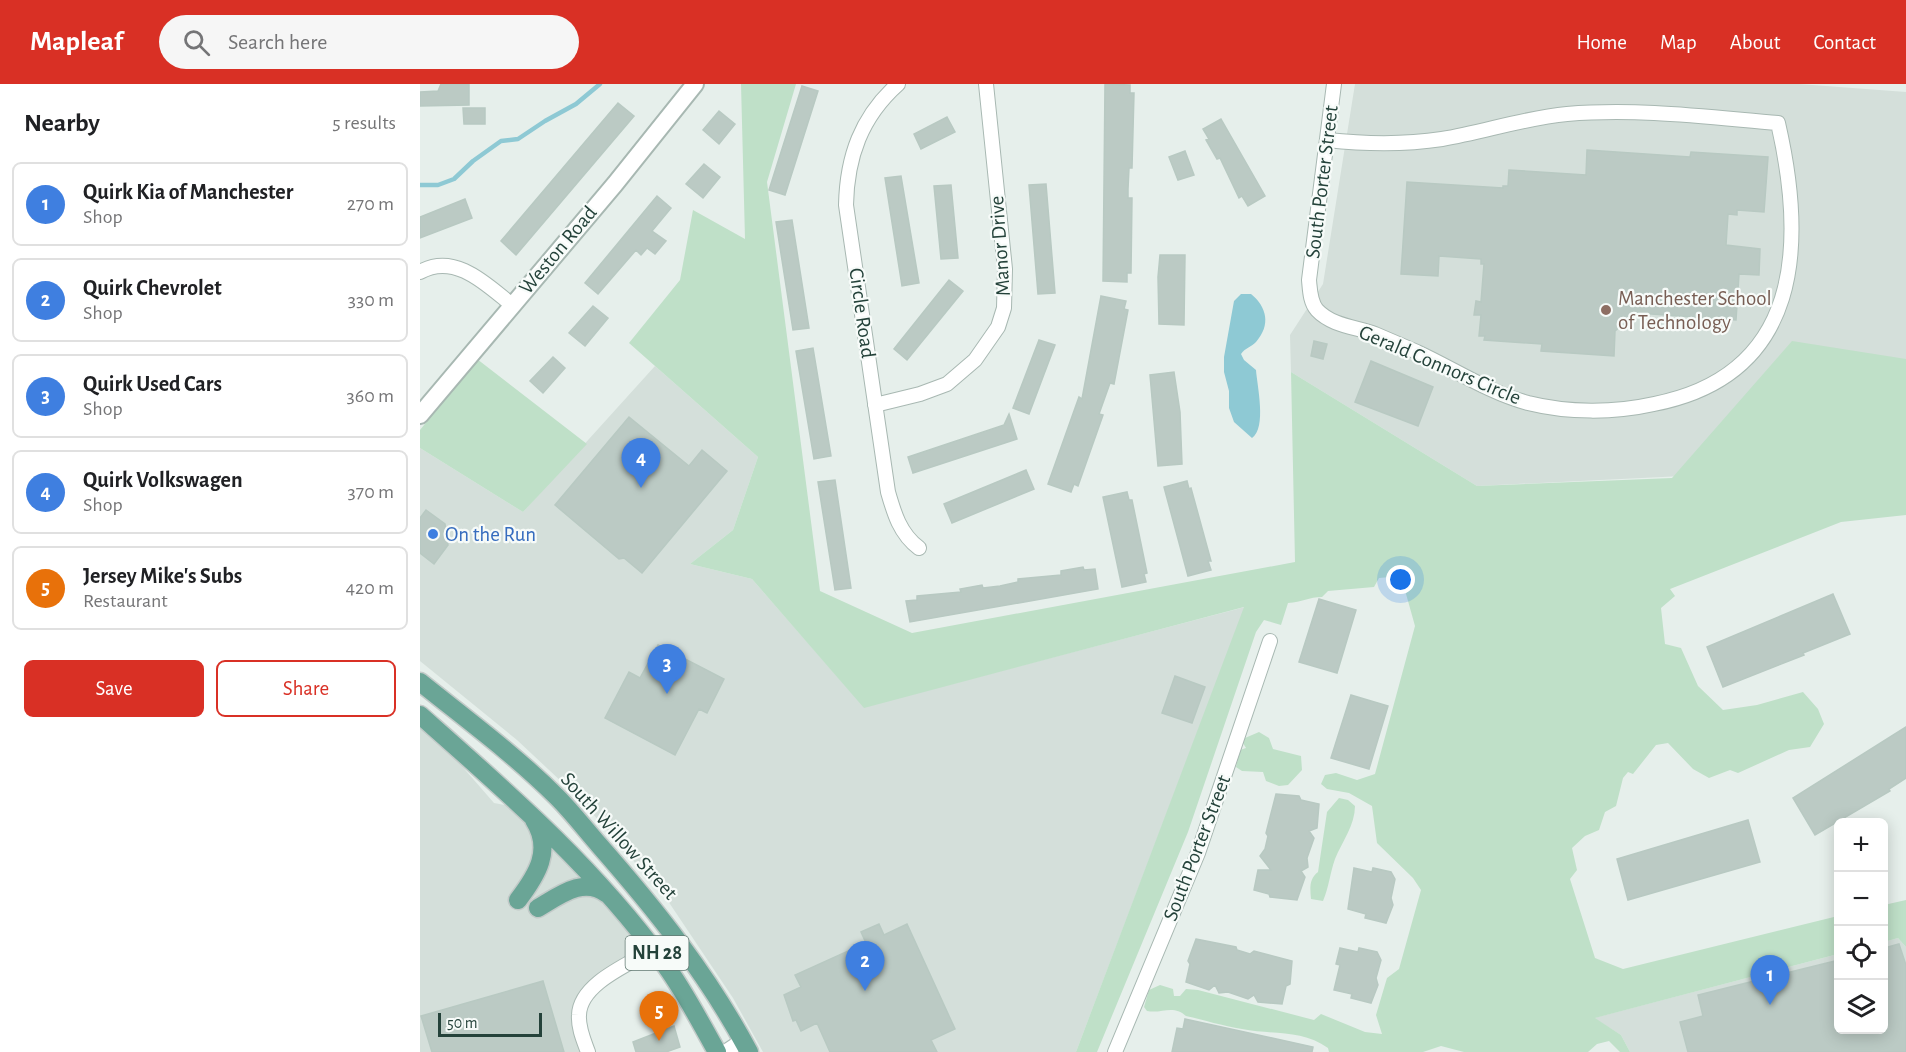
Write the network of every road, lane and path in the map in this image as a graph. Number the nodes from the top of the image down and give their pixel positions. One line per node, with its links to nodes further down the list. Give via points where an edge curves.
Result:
1 (694, 84): 8 (street, Weston Road)
2 (898, 84): 9 (street, Circle Road, via 862,126 846,184)
3 (986, 84): 9 (street, Manor Drive, via 1005,269 1004,308 998,327 975,360 947,384)
4 (1334, 84): 5 (street, South Porter Street)
5 (1327, 140): 7 (street, South Porter Street); 7 (street, Gerald Connors Circle, via 1385,144 1442,139 1534,118 1606,111 1778,123 1792,210 1783,294 1767,336 1729,376 1692,394 1640,407 1607,410 1527,402 1373,333 1328,319 1316,308)
6 (420, 272): 8 (street, via 441,266 465,271)
7 (1309, 280)
8 (512, 305): 10 (street, Weston Road)
9 (875, 405): 11 (street, Circle Road, via 888,492 896,518 908,539)
10 (420, 415)
11 (919, 548)
12 (1270, 641): 24 (street, South Porter Street, via 1198,853)
13 (420, 682): 20 (main road, South Willow Street / NH 28, via 512,756 574,815 676,935)
14 (420, 715): 15 (main road, NH 28)
15 (526, 809): 16 (main road, NH 28); 17 (main road, via 541,834 543,851 537,873)
16 (613, 898): 18 (main road, via 602,890 584,887 569,890); 19 (main road, NH 28)
17 (518, 900)
18 (538, 908)
19 (654, 949): 21 (street, via 600,983 584,999 579,1016); 22 (main road, NH 28)
20 (746, 1046): 23 (street)
21 (588, 1052)
22 (717, 1052)
23 (725, 1052)
24 (1115, 1052)

